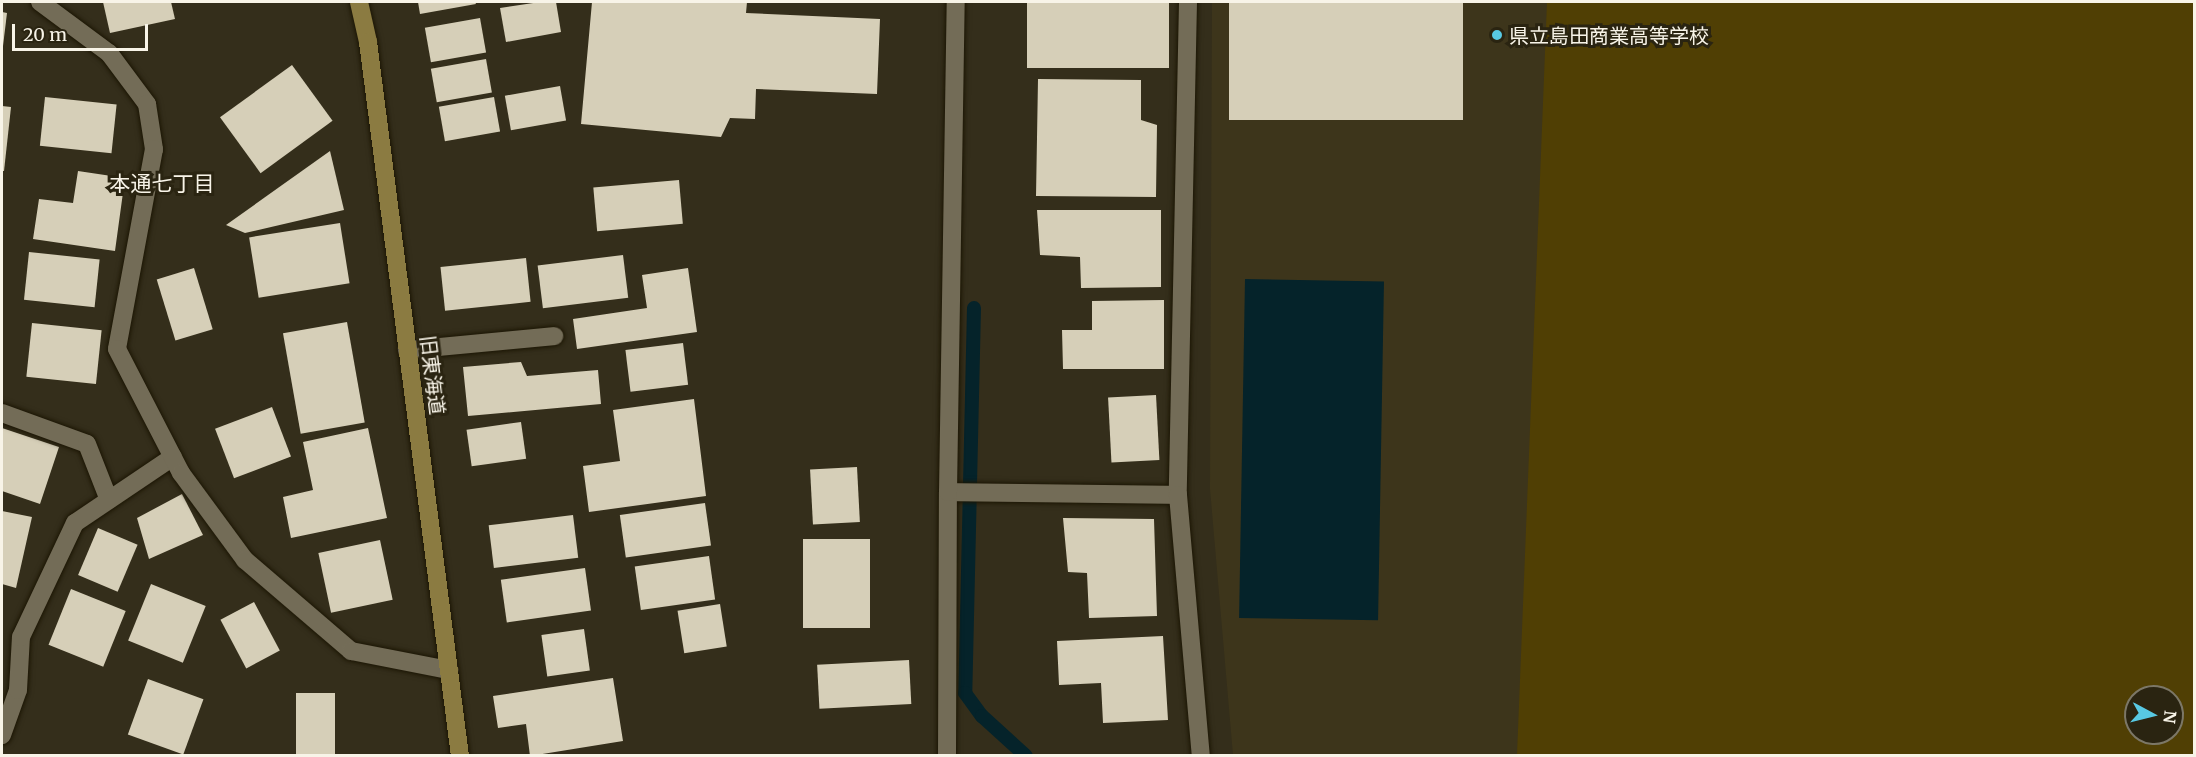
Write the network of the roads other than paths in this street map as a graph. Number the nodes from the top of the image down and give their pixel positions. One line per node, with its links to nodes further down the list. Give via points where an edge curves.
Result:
1 (40, 2): 8 (street, via 110,53 147,104 154,149 117,349)
2 (359, 2): 6 (street, 旧東海道, via 368,42)
3 (956, 2): 9 (street)
4 (1188, 2): 10 (street)
5 (554, 336): 6 (street)
6 (407, 350): 12 (street, 旧東海道)
7 (2, 413): 11 (street, via 87,444)
8 (173, 457): 11 (street); 12 (street, via 245,560 351,651)
9 (948, 492): 10 (street); 15 (street)
10 (1178, 495): 16 (street)
11 (109, 500): 13 (street, via 75,523 21,637 18,690)
12 (449, 670): 14 (street, 旧東海道)
13 (2, 735)
14 (460, 756)
15 (947, 756)
16 (1201, 756)

